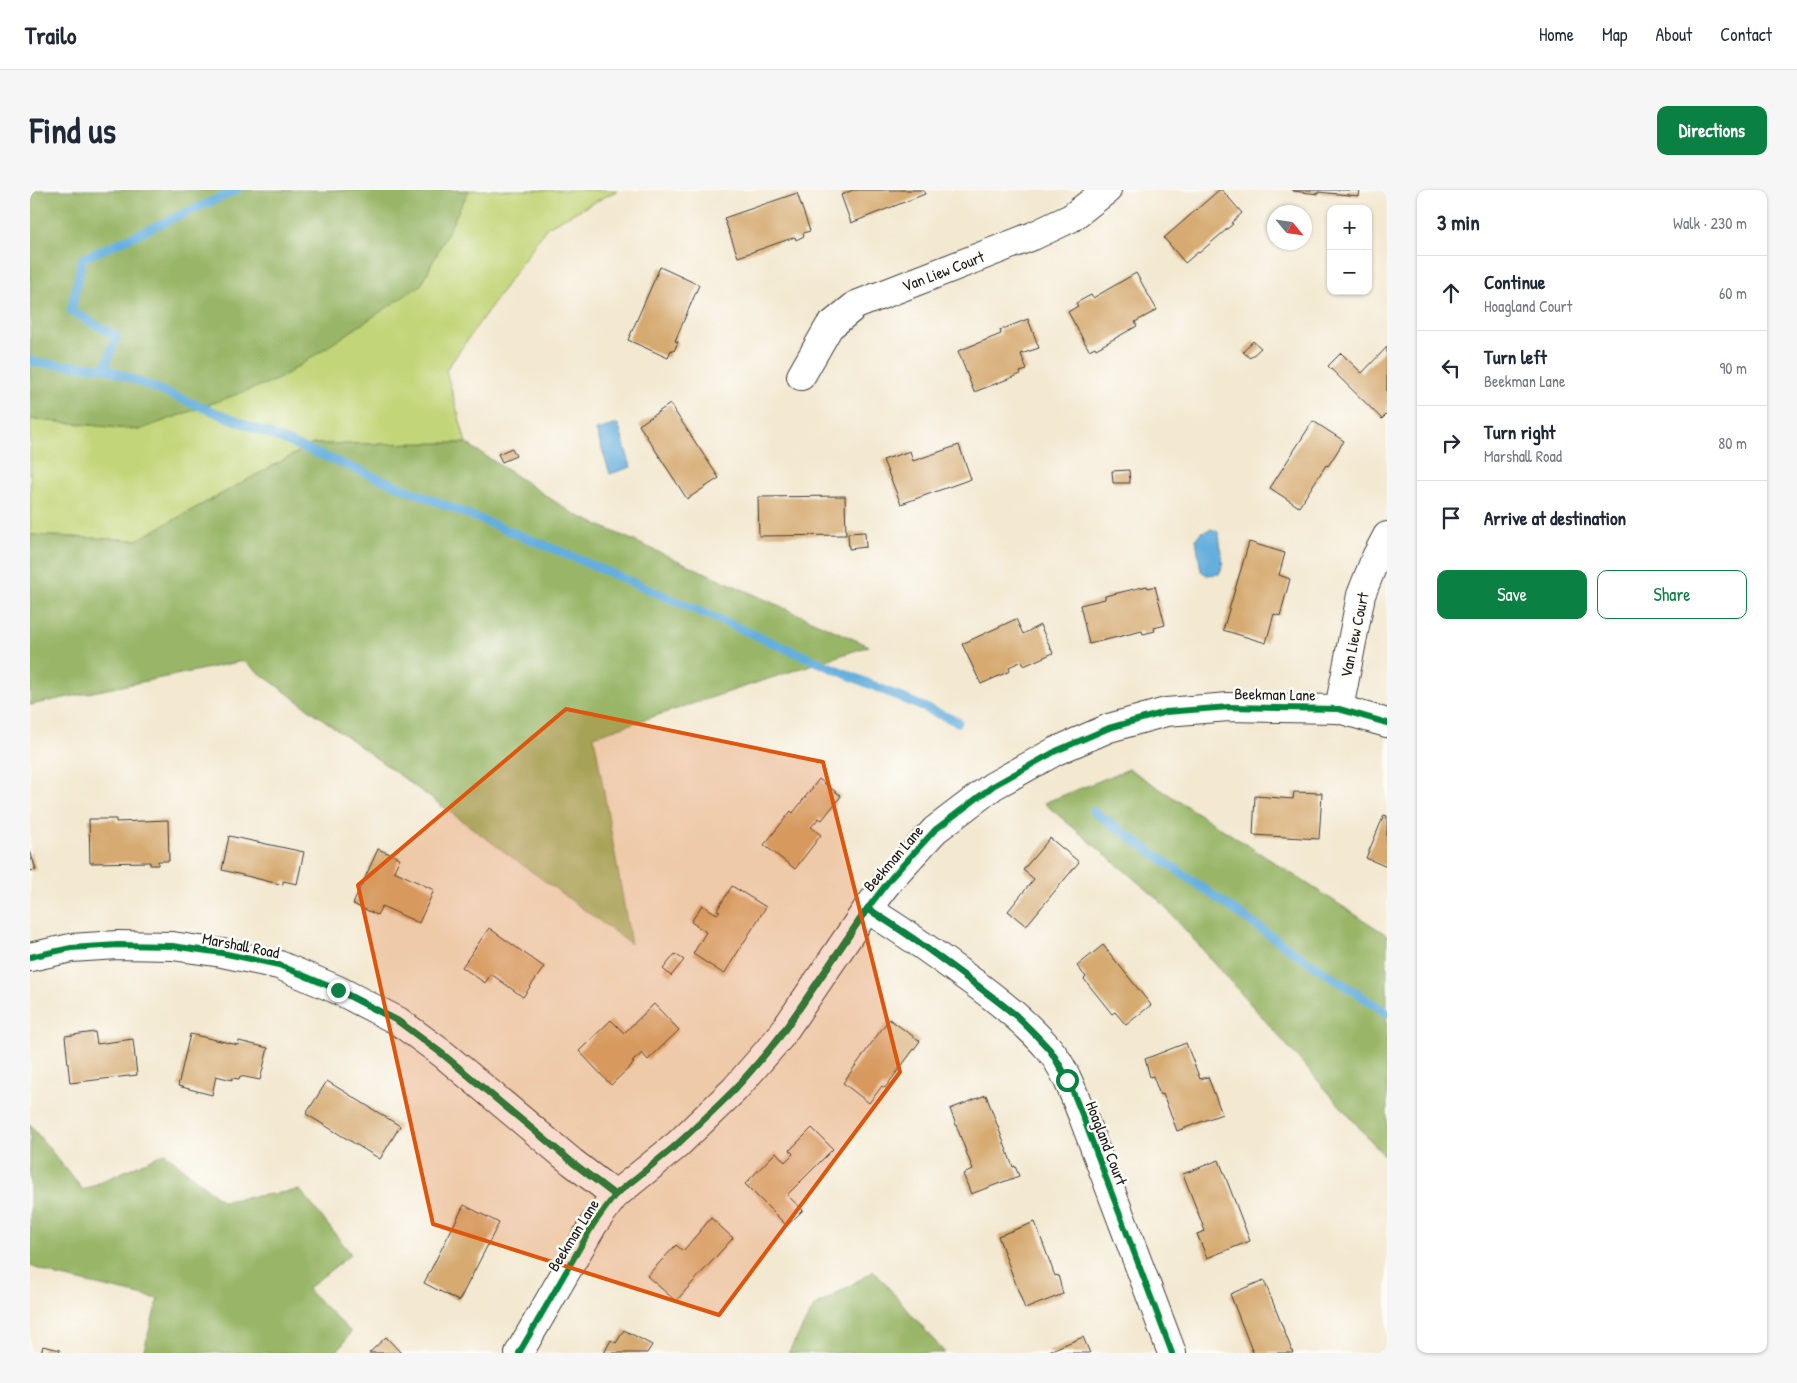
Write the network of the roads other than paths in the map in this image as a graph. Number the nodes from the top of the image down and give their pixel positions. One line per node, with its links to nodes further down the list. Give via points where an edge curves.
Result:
1 (1107, 190): 2 (street, Van Liew Court, via 1071,218 1040,233 856,305 829,327)
2 (801, 376)
3 (1387, 536): 4 (street, Van Liew Court, via 1361,595)
4 (1339, 709): 5 (street, Beekman Lane); 6 (street, Beekman Lane, via 1228,706 1166,712 1109,728 1056,751 993,786 935,830 890,878)
5 (1387, 723)
6 (868, 908): 8 (street, Beekman Lane, via 780,1037 735,1089 677,1145); 10 (street, Hoagland Court, via 1016,1015 1050,1050 1084,1117)
7 (30, 957): 8 (street, Marshall Road, via 71,948 172,946 278,965 338,990 398,1021)
8 (615, 1195): 9 (street, Beekman Lane, via 592,1225)
9 (519, 1353)
10 (1172, 1353)

